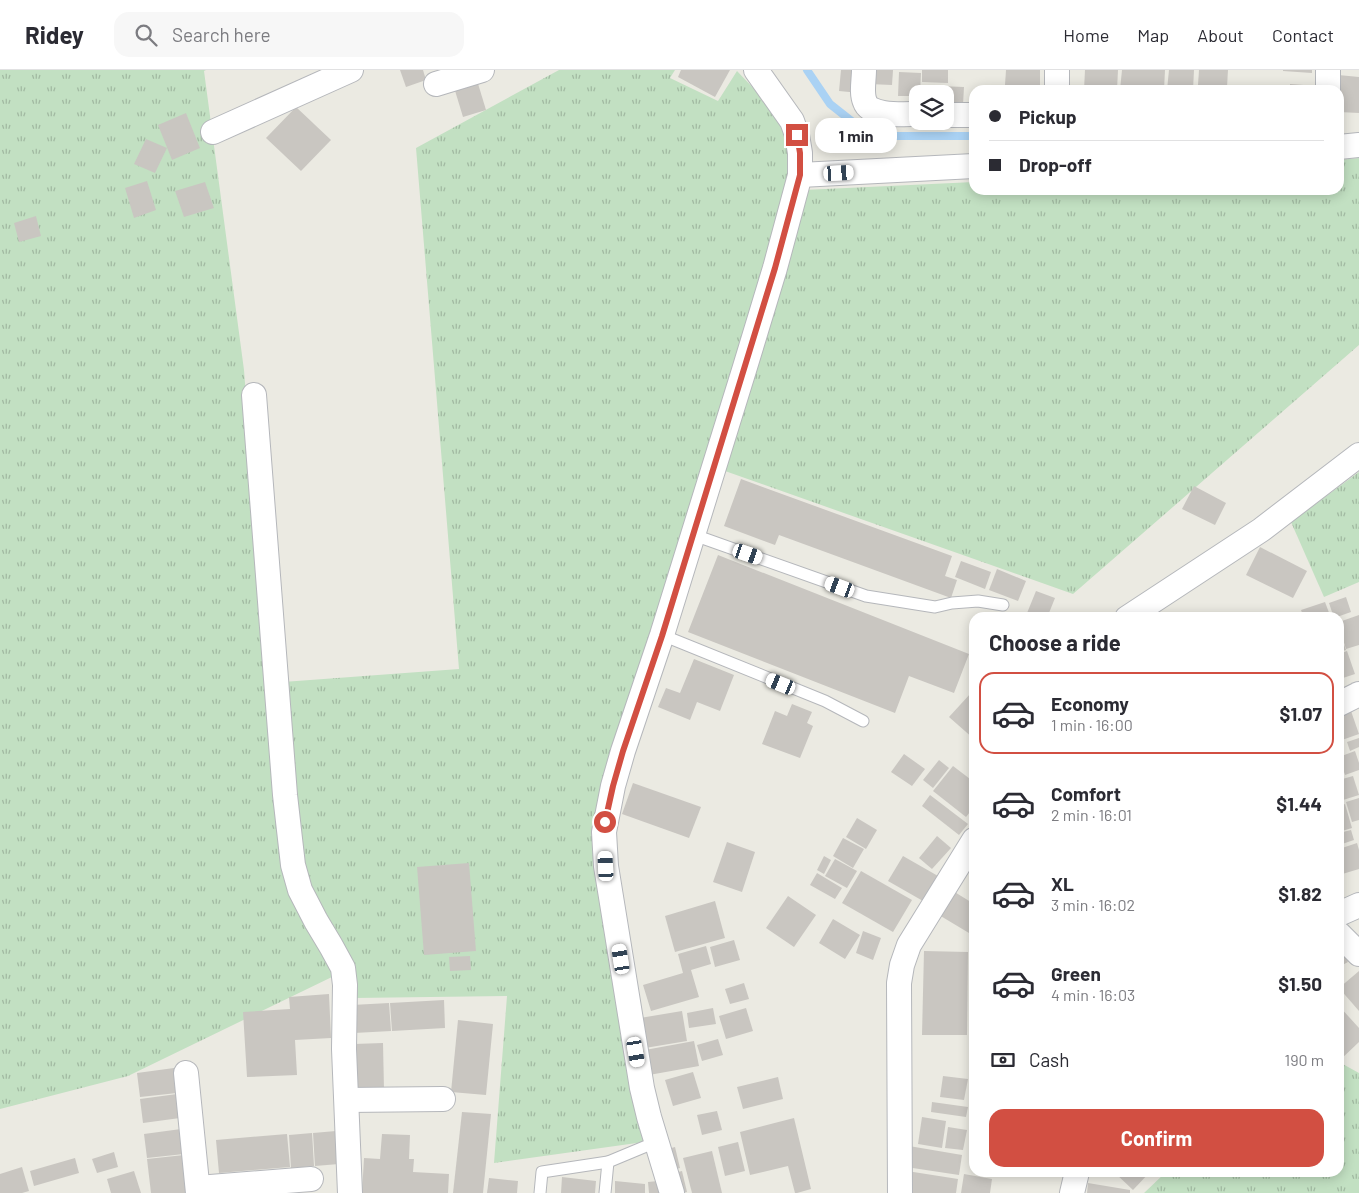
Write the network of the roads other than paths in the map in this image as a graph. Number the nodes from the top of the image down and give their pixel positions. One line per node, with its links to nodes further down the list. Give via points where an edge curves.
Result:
1 (351, 70): 13 (street)
2 (482, 70): 7 (street)
3 (756, 70): 17 (street, via 792,121 800,153)
4 (864, 70): 10 (street, via 864,101 871,110)
5 (1057, 70): 8 (street)
6 (1328, 70): 9 (street)
7 (436, 84)
8 (1057, 85)
9 (1328, 85)
10 (909, 114)
11 (954, 115): 12 (street)
12 (969, 115)
13 (213, 132)
14 (1359, 144): 15 (street)
15 (1344, 146)
16 (969, 166): 17 (street)
17 (800, 175): 20 (street)
18 (254, 395): 34 (street, via 292,865 304,898 343,968)
19 (1359, 455): 22 (street, via 1261,530)
20 (694, 535): 21 (lane, via 866,596 935,607 978,601); 23 (street)
21 (1003, 605)
22 (1136, 612)
23 (662, 636): 26 (lane, via 825,701); 35 (street, via 623,751 604,832 606,866 629,1016)
24 (1359, 694): 25 (street)
25 (1344, 702)
26 (863, 721)
27 (969, 848): 44 (street, via 909,945 902,965 899,983)
28 (1359, 905): 29 (street)
29 (1344, 912)
30 (1344, 939): 31 (street)
31 (1359, 954)
32 (186, 1073): 39 (street)
33 (443, 1098): 34 (street)
34 (347, 1100): 40 (street)
35 (656, 1142): 36 (lane); 43 (street)
36 (608, 1162): 41 (lane, via 542,1172); 42 (lane)
37 (1076, 1177): 45 (street)
38 (311, 1179): 39 (street)
39 (198, 1191)
40 (350, 1193)
41 (540, 1193)
42 (605, 1193)
43 (672, 1193)
44 (900, 1193)
45 (1072, 1193)

